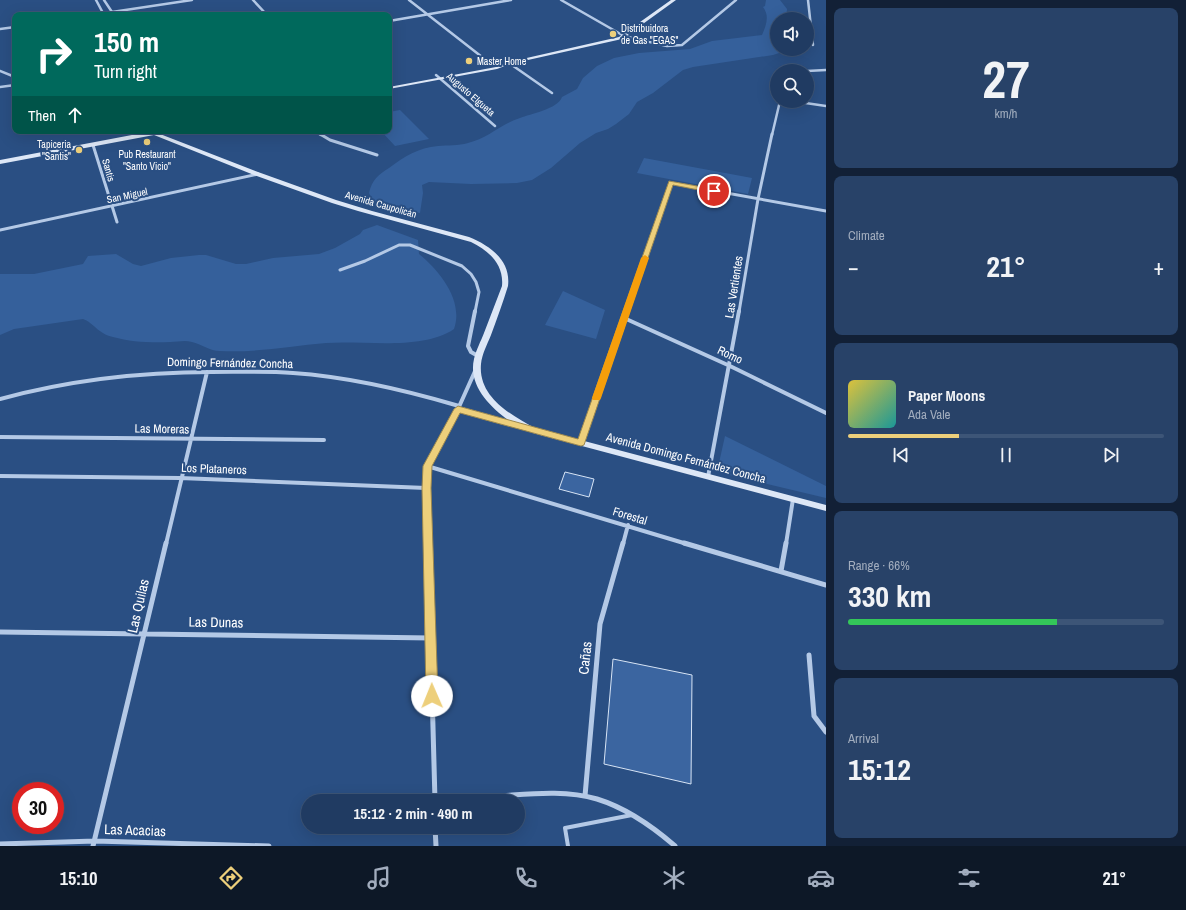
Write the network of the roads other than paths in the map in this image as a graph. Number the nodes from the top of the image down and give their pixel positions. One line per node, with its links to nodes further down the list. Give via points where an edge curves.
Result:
1 (96, 0): 11 (street)
2 (104, 0): 12 (street)
3 (192, 0): 12 (street)
4 (253, 0): 13 (street)
5 (409, 0): 15 (street)
6 (511, 0): 15 (street)
7 (561, 0): 19 (street)
8 (674, 0): 19 (main road)
9 (736, 0): 19 (street, via 682,45 667,46)
10 (808, 0): 14 (street)
11 (103, 12)
12 (112, 12)
13 (264, 12)
14 (809, 12)
15 (428, 14): 16 (street); 21 (street)
16 (392, 20)
17 (12, 27): 18 (street)
18 (0, 29)
19 (624, 36): 20 (main road, via 595,45)
20 (509, 63): 21 (main road); 27 (main road, via 497,68); 32 (street)
21 (491, 64): 25 (main road)
22 (0, 70): 26 (street)
23 (826, 70): 24 (street)
24 (814, 71)
25 (436, 75): 27 (street, Augusto Elgueta); 28 (main road)
26 (12, 76)
27 (441, 78): 31 (main road); 36 (street, Augusto Elgueta)
28 (392, 83)
29 (12, 85): 30 (street)
30 (0, 86)
31 (392, 87)
32 (552, 93)
33 (814, 104): 34 (street)
34 (826, 106)
35 (778, 108): 44 (street, Las Vertientes)
36 (495, 126)
37 (141, 134): 40 (main road)
38 (155, 134): 43 (main road, Avenida Caupolicán)
39 (319, 134): 41 (street)
40 (93, 145): 42 (main road); 45 (street, Santis)
41 (377, 155)
42 (0, 162)
43 (258, 174): 45 (street, San Miguel); 51 (main road, Avenida Caupolicán, via 360,210 466,238 496,256 506,274 505,286)
44 (758, 199): 46 (street); 50 (street, via 671,182); 53 (street, Las Vertientes)
45 (112, 207): 47 (street, Santis); 48 (street, San Miguel)
46 (826, 211)
47 (117, 222)
48 (0, 230)
49 (340, 270): 51 (street, via 399,245 410,245 462,266 473,278 479,292 468,346 471,352)
50 (624, 318): 53 (street, Romo); 62 (street)
51 (479, 356): 52 (main road, Avenida Caupolicán)
52 (477, 366): 56 (street); 58 (main road, Avenida Domingo Fernández Concha, via 480,383 490,401 509,417)
53 (730, 366): 57 (street, Romo); 65 (street, Las Vertientes)
54 (207, 372): 55 (street, Domingo Fernández Concha, via 154,372 100,377); 56 (street, Domingo Fernández Concha, via 328,376 398,388); 60 (street, Las Quilas)
55 (0, 398)
56 (459, 407): 58 (main road); 63 (street)
57 (826, 413)
58 (533, 430): 62 (main road, Avenida Domingo Fernández Concha)
59 (0, 437): 60 (street, Las Moreras)
60 (191, 440): 61 (street, Las Moreras); 66 (street, Las Quilas)
61 (324, 440)
62 (581, 443): 65 (main road, Avenida Domingo Fernández Concha)
63 (427, 466): 67 (street); 70 (street, Forestal)
64 (0, 476): 66 (street, Los Plataneros)
65 (708, 477): 68 (main road, Avenida Domingo Fernández Concha)
66 (180, 478): 67 (street, Los Plataneros); 74 (street, Las Quilas)
67 (426, 488): 75 (street)
68 (793, 500): 69 (main road, Avenida Domingo Fernández Concha); 71 (street)
69 (826, 508)
70 (628, 526): 71 (street, Forestal); 80 (street, Cañas, via 600,624)
71 (781, 571): 72 (street, Forestal)
72 (826, 585)
73 (0, 632): 74 (street, Las Dunas)
74 (144, 633): 75 (street, Las Dunas); 83 (street, Las Quilas)
75 (431, 638): 78 (street)
76 (809, 655): 77 (street, via 814,716)
77 (826, 732)
78 (435, 794)
79 (525, 794): 80 (street, via 565,793)
80 (585, 796): 81 (street, via 601,800)
81 (634, 815): 87 (lane, via 566,828); 88 (street)
82 (435, 834): 86 (street)
83 (94, 843): 84 (street, Las Acacias); 85 (street, Las Acacias)
84 (0, 844)
85 (269, 846)
86 (436, 846)
87 (568, 846)
88 (675, 846)

